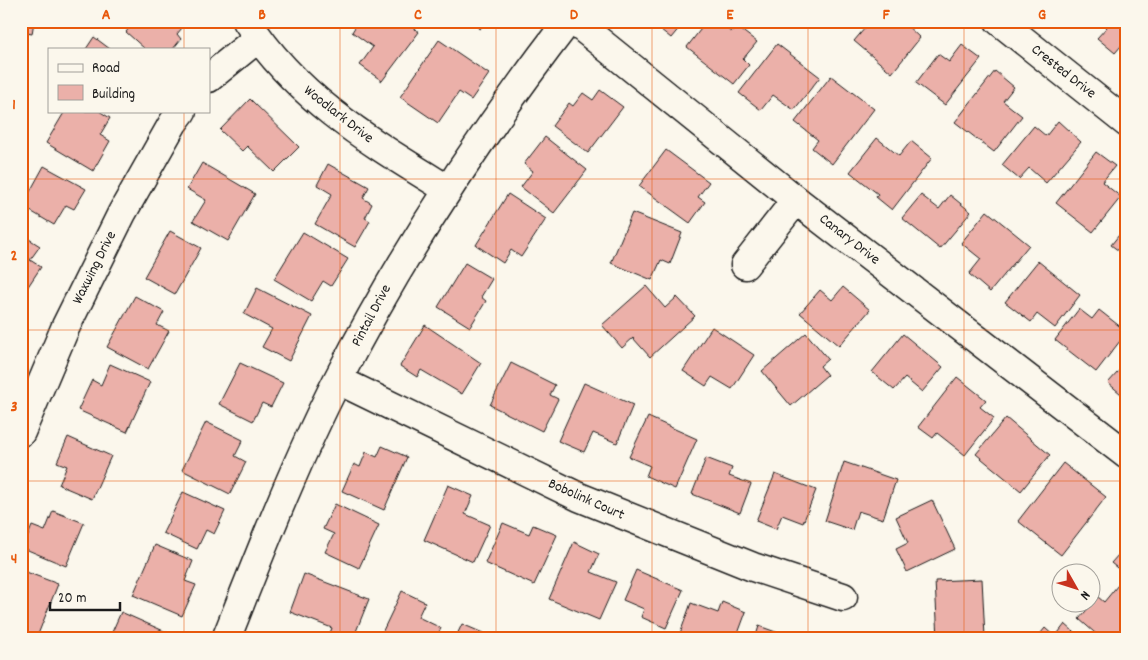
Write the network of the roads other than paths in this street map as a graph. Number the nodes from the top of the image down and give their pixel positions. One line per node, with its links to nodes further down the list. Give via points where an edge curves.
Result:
1 (568, 21): 8 (street, Pintail Drive)
2 (574, 21): 9 (street, Canary Drive)
3 (999, 21): 7 (street, Crested Drive)
4 (253, 30): 5 (street); 8 (street, Woodlark Drive, via 312,98 361,136)
5 (210, 77)
6 (181, 112): 12 (street, Waxwing Drive, via 122,213 74,308)
7 (1127, 123)
8 (448, 189): 11 (street, Pintail Drive, via 391,282)
9 (796, 200): 10 (street); 13 (street, Canary Drive)
10 (745, 265)
11 (338, 380): 14 (street, Bobolink Court, via 579,497 744,563); 15 (street, Pintail Drive, via 277,509)
12 (21, 432)
13 (1127, 455)
14 (843, 597)
15 (226, 639)

